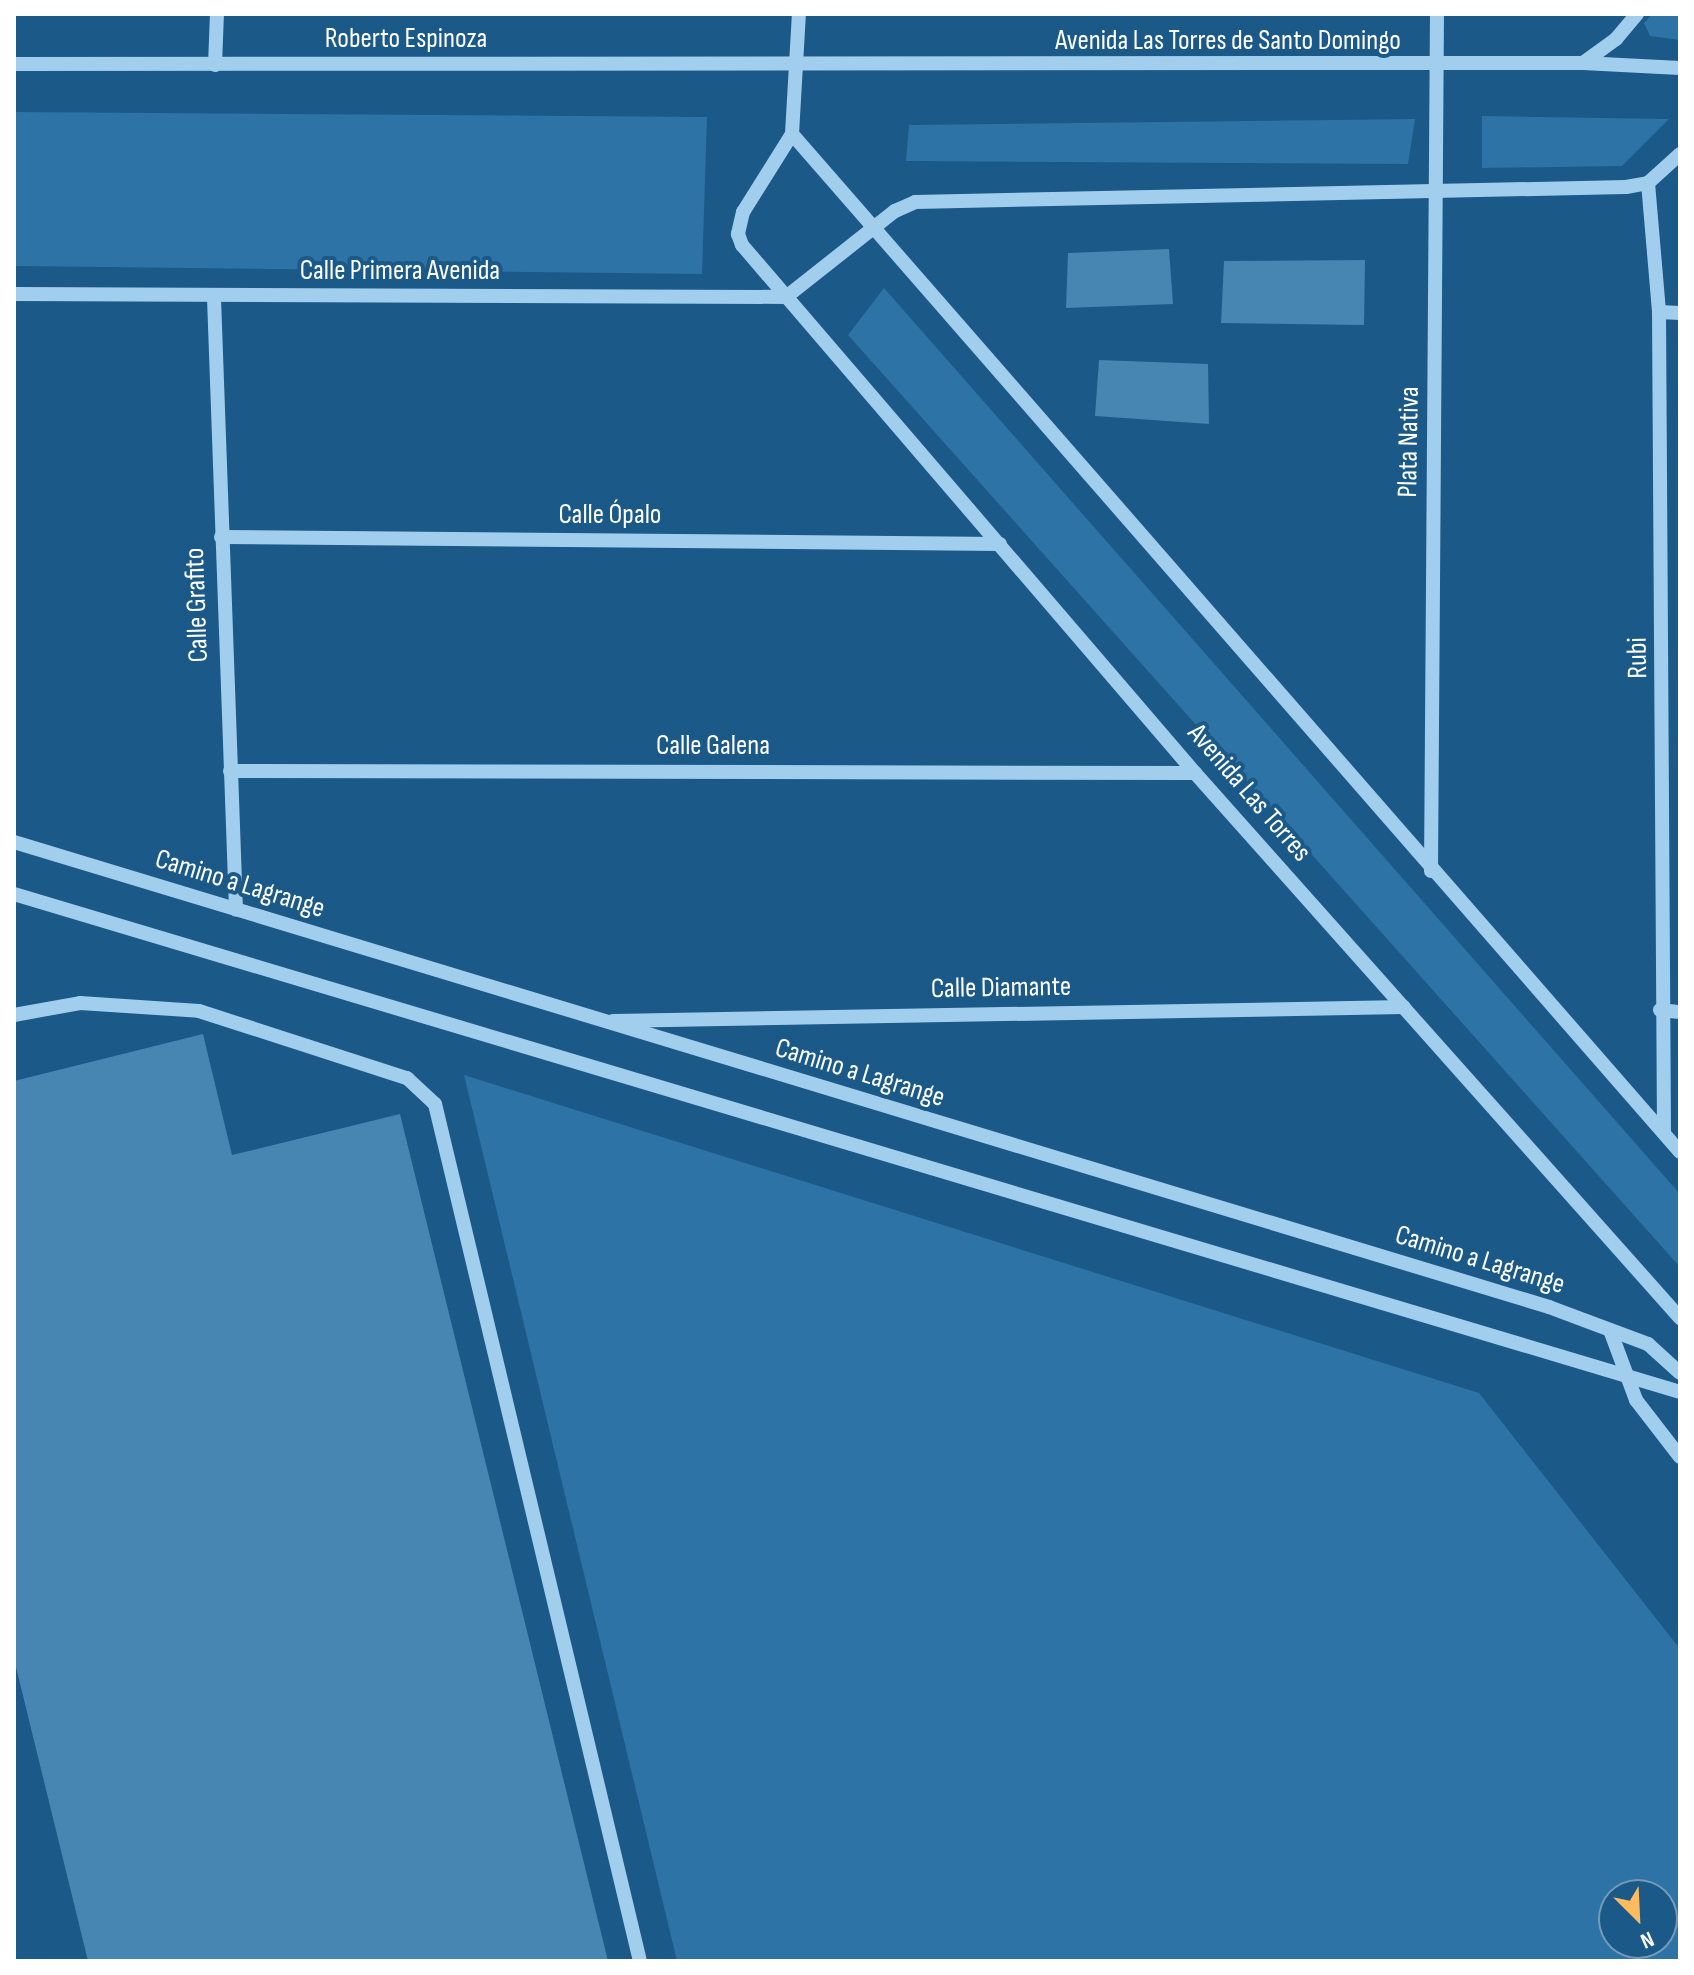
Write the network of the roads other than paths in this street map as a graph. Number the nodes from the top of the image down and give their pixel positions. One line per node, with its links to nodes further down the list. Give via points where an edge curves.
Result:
1 (217, 14): 7 (street)
2 (799, 14): 8 (street, Avenida Las Torres)
3 (1437, 14): 9 (street, Plata Nativa)
4 (1637, 14): 5 (street, via 1616,39)
5 (1583, 63): 9 (street, Avenida Las Torres de Santo Domingo); 10 (street, Avenida Las Torres de Santo Domingo)
6 (14, 64): 7 (street, Roberto Espinoza)
7 (215, 65): 8 (street, Roberto Espinoza)
8 (799, 66): 9 (street, Avenida Las Torres de Santo Domingo); 11 (street, Avenida Las Torres)
9 (1435, 67): 14 (street, Plata Nativa)
10 (1680, 68)
11 (792, 134): 15 (street); 17 (street, Avenida Las Torres, via 743,212 738,234)
12 (1680, 154): 13 (street)
13 (1648, 183): 14 (street); 19 (street, Rubi)
14 (1437, 189): 15 (street, via 915,202); 29 (street, Plata Nativa)
15 (872, 231): 17 (street); 29 (street)
16 (14, 294): 18 (street, Calle Primera Avenida)
17 (786, 297): 18 (street, Calle Primera Avenida); 22 (street, Avenida Las Torres)
18 (214, 298): 21 (street, Calle Grafito)
19 (1659, 312): 20 (street); 23 (street, Rubi)
20 (1680, 313)
21 (221, 537): 22 (street, Calle Ópalo); 25 (street, Calle Grafito)
22 (1000, 544): 26 (street, Avenida Las Torres)
23 (1662, 553): 24 (street); 27 (street, Rubi)
24 (1680, 553)
25 (230, 771): 26 (street, Calle Galena); 31 (street, Calle Grafito)
26 (1195, 773): 32 (street, Avenida Las Torres)
27 (1673, 781): 33 (street, Rubi)
28 (14, 842): 31 (street, Camino a Lagrange)
29 (1431, 871): 37 (street)
30 (14, 894): 42 (street)
31 (236, 910): 36 (street, Camino a Lagrange)
32 (1404, 1007): 36 (street, Calle Diamante); 39 (street, Avenida Las Torres)
33 (1660, 1010): 34 (street); 37 (street, Rubi)
34 (1680, 1012)
35 (14, 1015): 45 (street, via 80,1003 199,1011 407,1078 435,1104)
36 (598, 1022): 40 (street, Camino a Lagrange)
37 (1664, 1133): 38 (street)
38 (1680, 1152)
39 (1680, 1318)
40 (1610, 1330): 41 (street, Camino a Lagrange, via 1648,1344); 42 (street)
41 (1680, 1373)
42 (1623, 1375): 43 (street); 44 (street)
43 (1680, 1392)
44 (1680, 1457)
45 (640, 1961)

